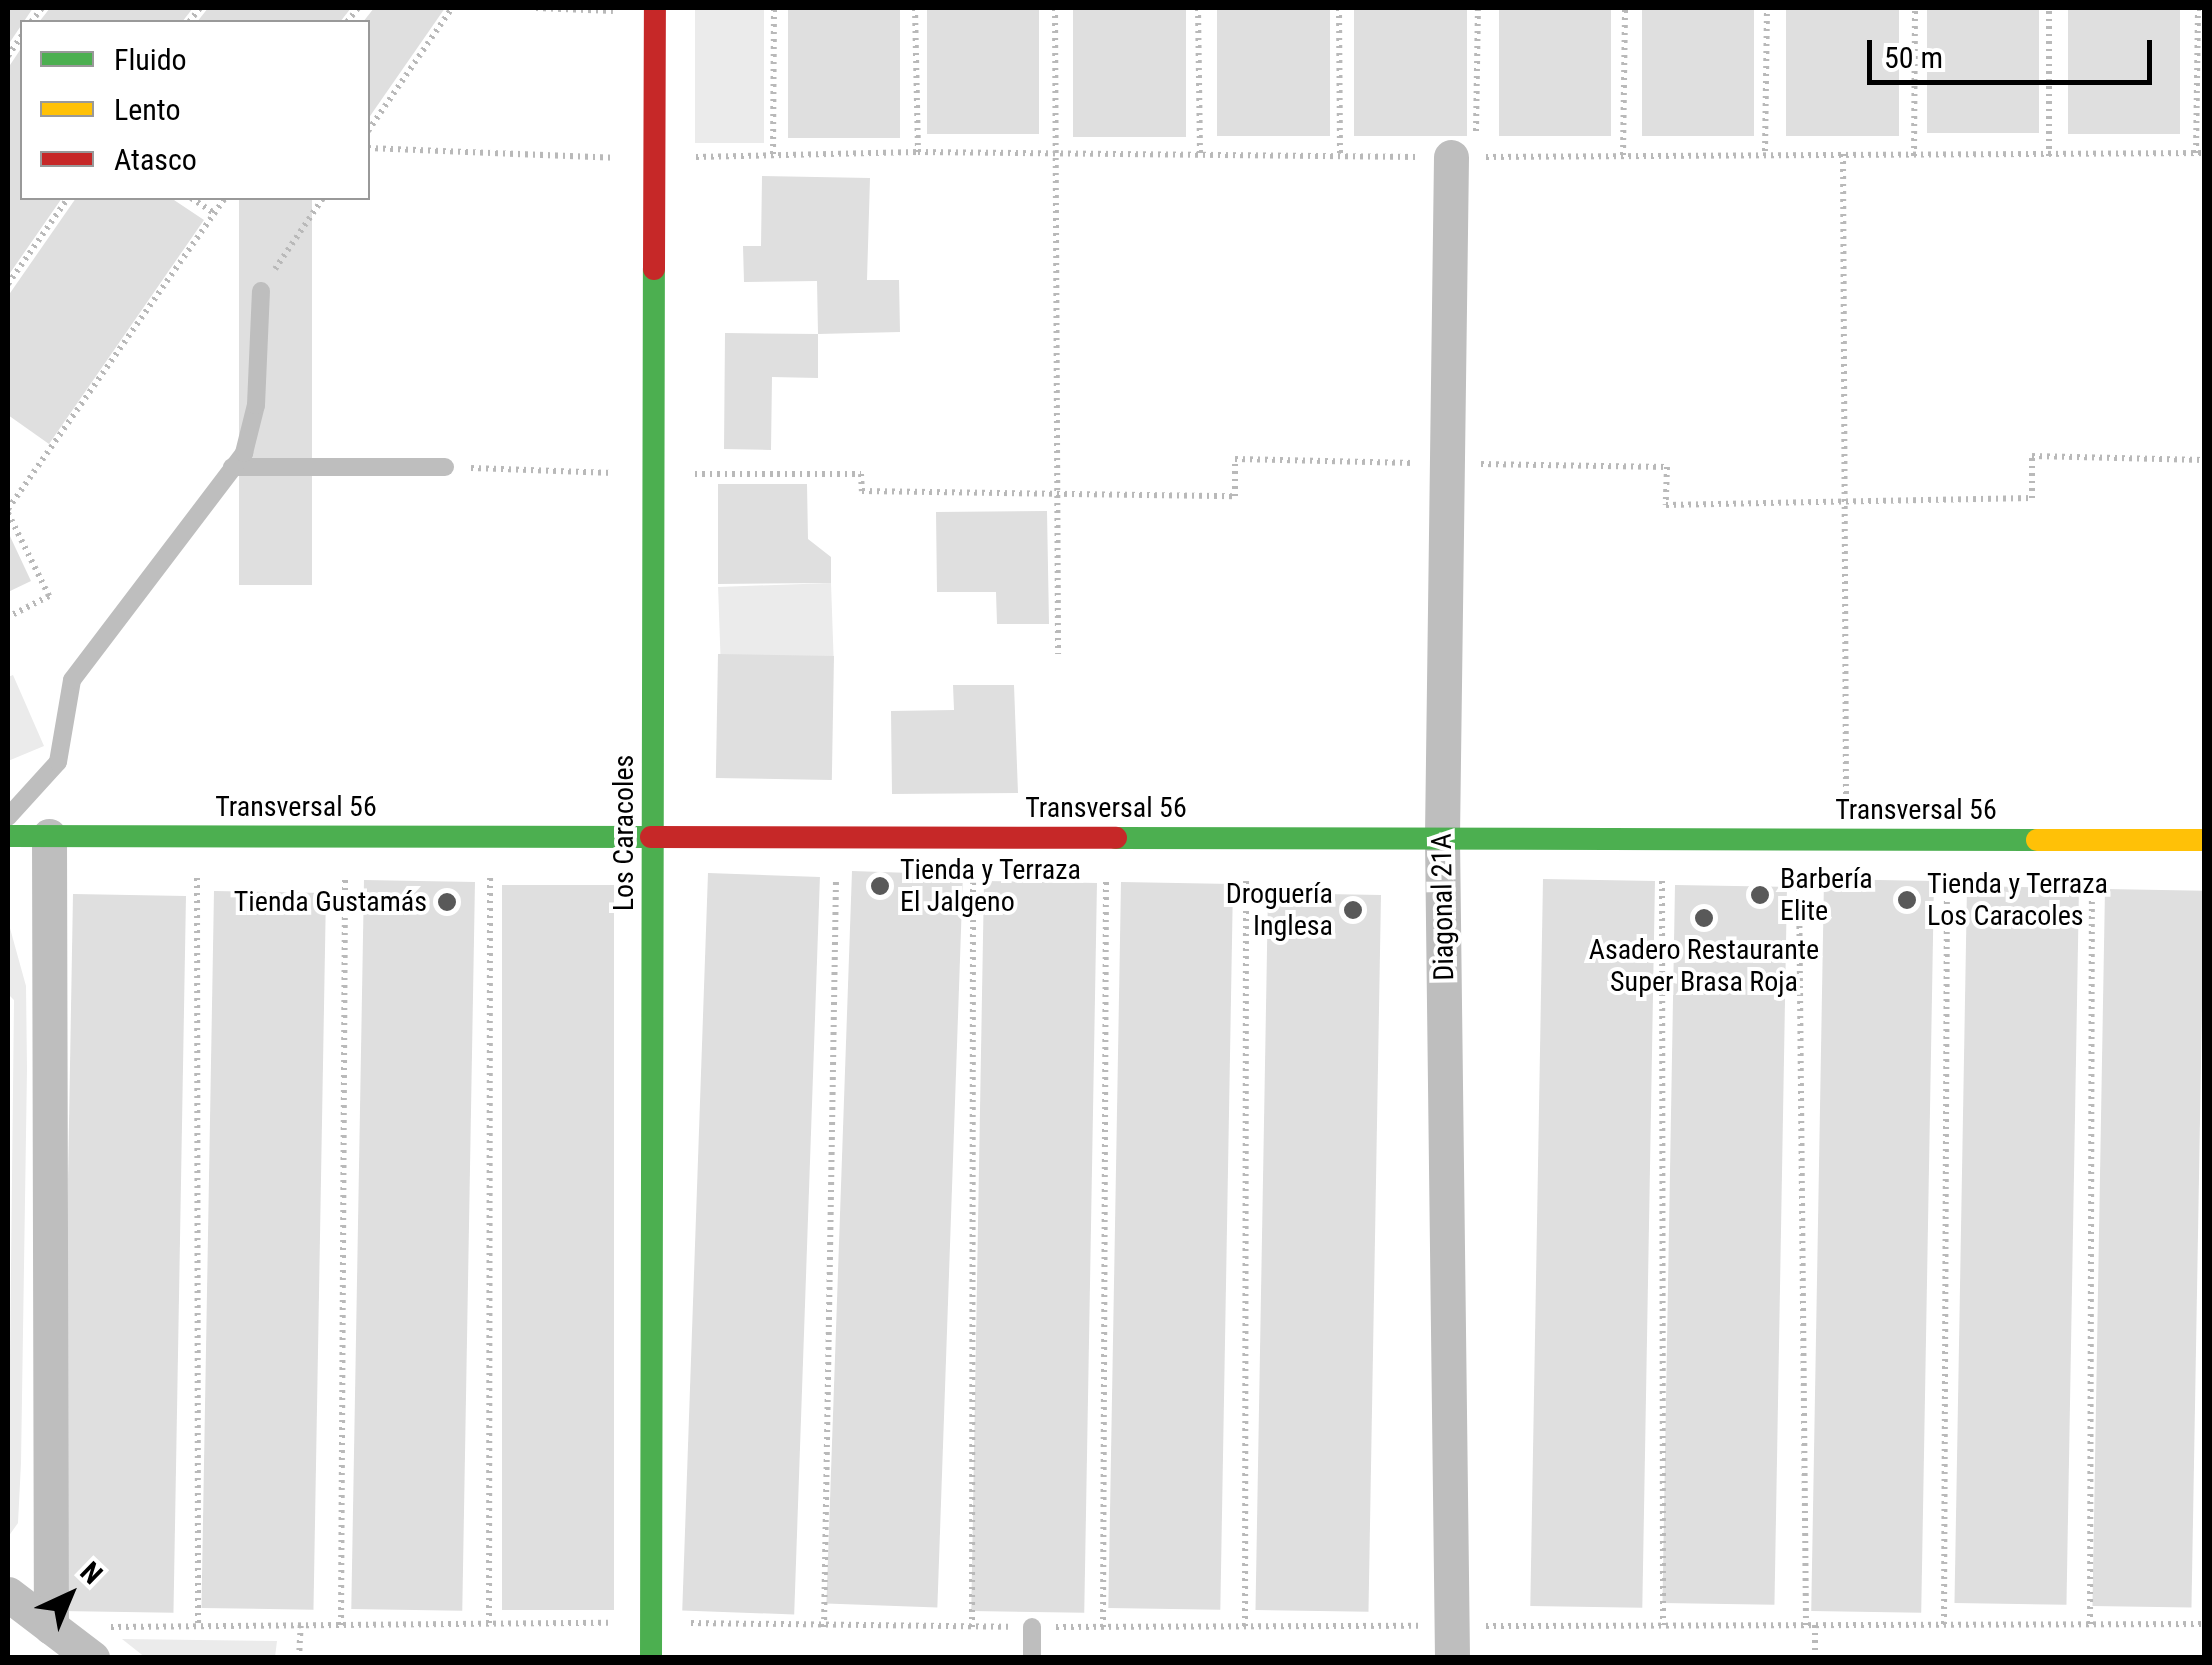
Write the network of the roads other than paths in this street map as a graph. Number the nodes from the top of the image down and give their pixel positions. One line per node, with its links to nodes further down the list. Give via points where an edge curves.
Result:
1 (655, 10): 9 (street, Los Caracoles)
2 (1463, 157): 10 (street, Diagonal 21A)
3 (261, 291): 4 (lane, via 252,436)
4 (232, 467): 5 (lane); 6 (lane, via 72,680 58,762)
5 (445, 467)
6 (8, 818)
7 (8, 836): 8 (street, Transversal 56)
8 (49, 836): 9 (street, Transversal 56); 14 (street)
9 (655, 838): 10 (street, Transversal 56); 16 (street, Los Caracoles)
10 (1442, 839): 11 (street, Transversal 56); 18 (street, Diagonal 21A)
11 (2204, 840)
12 (8, 1594): 14 (street)
13 (1032, 1627): 17 (lane)
14 (51, 1628): 15 (street)
15 (92, 1658)
16 (652, 1658)
17 (1032, 1658)
18 (1452, 1658)

